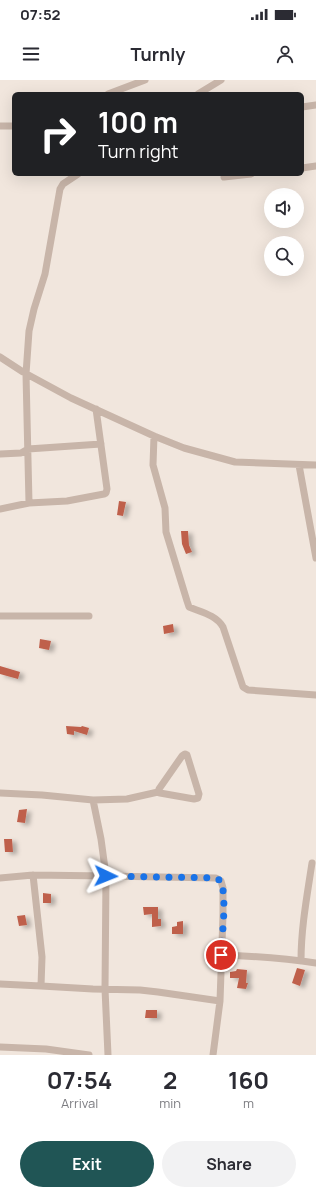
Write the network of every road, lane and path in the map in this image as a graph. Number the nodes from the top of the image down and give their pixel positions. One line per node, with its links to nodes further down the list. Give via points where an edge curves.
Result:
1 (145, 80): 3 (street)
2 (221, 80): 4 (street)
3 (113, 92)
4 (201, 92)
5 (316, 105): 6 (street)
6 (304, 107)
7 (0, 126): 8 (street)
8 (12, 126)
9 (316, 166): 10 (street)
10 (304, 168)
11 (75, 176): 15 (street, via 60,189 46,274 29,331)
12 (233, 176): 13 (street)
13 (224, 177)
14 (0, 357): 15 (street)
15 (26, 374): 16 (street); 19 (street)
16 (96, 409): 17 (street); 18 (street)
17 (154, 436): 21 (street, via 184,448 234,462); 28 (street, via 153,465 164,508 166,532 190,607 220,622 243,687 248,690)
18 (101, 444): 19 (street); 23 (street, via 106,493 67,501)
19 (28, 450): 20 (street); 23 (street)
20 (0, 454)
21 (299, 465): 22 (street); 25 (street)
22 (316, 465)
23 (29, 503): 24 (street)
24 (0, 509)
25 (316, 558)
26 (0, 616): 27 (street)
27 (89, 616)
28 (316, 695)
29 (158, 792): 29 (street, via 182,756 187,755 198,798); 31 (street, via 127,799)
30 (0, 793): 31 (street)
31 (93, 800): 34 (street)
32 (312, 863): 37 (street, via 302,925)
33 (33, 875): 34 (street); 35 (street); 40 (street, via 42,957)
34 (106, 876): 36 (street, via 216,878 221,881); 41 (street)
35 (0, 878)
36 (221, 955): 37 (street); 42 (street)
37 (301, 961): 38 (street)
38 (316, 964)
39 (0, 984): 40 (street)
40 (41, 986): 41 (street)
41 (106, 989): 42 (street, via 158,992); 46 (street)
42 (220, 1001): 47 (street)
43 (0, 1047): 44 (street)
44 (8, 1051): 45 (street, via 46,1049)
45 (89, 1055)
46 (108, 1055)
47 (213, 1055)

